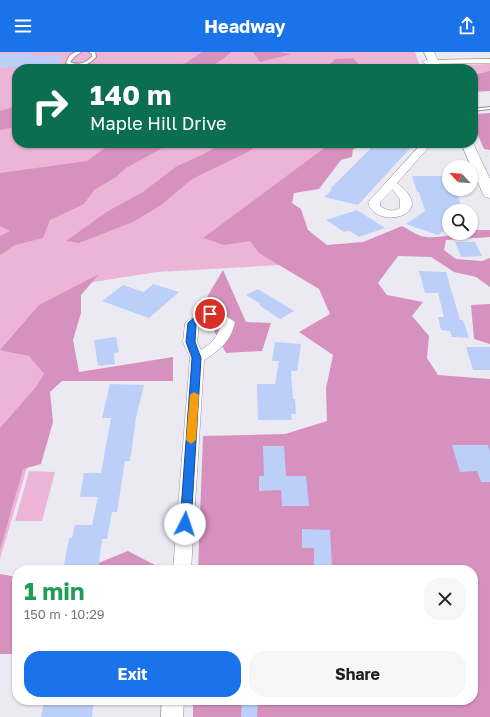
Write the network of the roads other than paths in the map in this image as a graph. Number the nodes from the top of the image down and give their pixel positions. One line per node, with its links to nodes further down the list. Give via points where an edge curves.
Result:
1 (79, 52): 6 (lane, via 68,62)
2 (91, 52): 7 (lane, via 94,53 94,57)
3 (422, 52): 8 (street)
4 (429, 52): 9 (street)
5 (490, 61): 10 (street)
6 (72, 64)
7 (84, 64)
8 (431, 64)
9 (432, 64)
10 (455, 64)
11 (490, 108): 12 (lane)
12 (478, 109)
13 (422, 148): 15 (street)
14 (468, 148): 16 (street)
15 (390, 183)
16 (490, 194)
17 (197, 358): 18 (street)
18 (182, 565)
19 (173, 705): 20 (street)
20 (172, 717)

